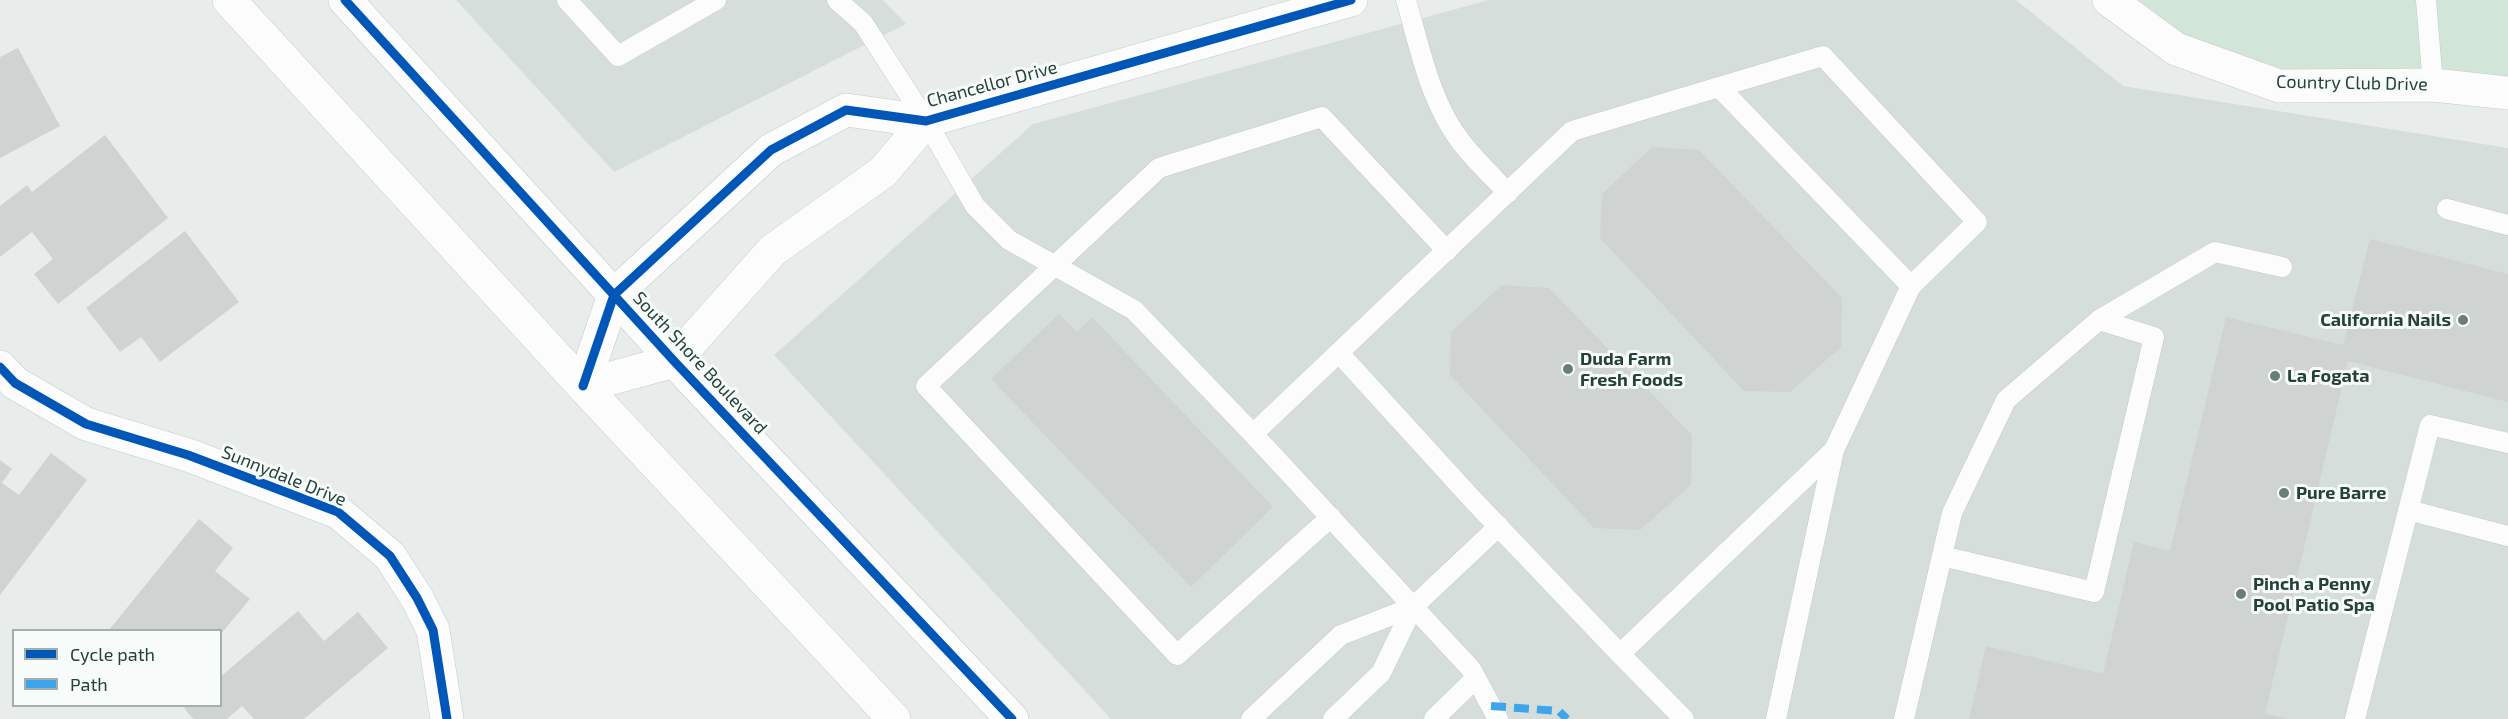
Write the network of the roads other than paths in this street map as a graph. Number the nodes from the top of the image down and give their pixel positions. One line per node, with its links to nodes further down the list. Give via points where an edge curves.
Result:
1 (229, 0): 26 (street)
2 (345, 0): 21 (street, South Shore Boulevard)
3 (567, 0): 4 (lane, via 618,56)
4 (716, 0)
5 (837, 0): 13 (lane, via 863,23)
6 (1406, 0): 14 (lane, via 1441,108 1461,141)
7 (2109, 0): 10 (street, Country Club Drive, via 2176,49 2279,86)
8 (2426, 0): 10 (lane)
9 (1339, 2): 13 (street, Chancellor Drive)
10 (2433, 85): 12 (street, Country Club Drive)
11 (1719, 87): 14 (lane, via 1572,131); 20 (lane); 20 (lane, via 1823,56 1977,222)
12 (2508, 93)
13 (927, 121): 18 (lane, via 975,206 1009,240); 21 (street, Chancellor Drive, via 846,110 771,150); 24 (street, Chancellor Drive, via 883,172 773,250)
14 (1508, 193): 17 (lane)
15 (2447, 209): 16 (lane)
16 (2508, 225)
17 (1447, 250): 18 (lane, via 1322,117 1159,168); 23 (lane)
18 (1056, 267): 27 (lane, via 1134,310); 31 (lane, via 926,386 1177,655)
19 (2282, 267): 22 (lane, via 2215,252)
20 (1911, 286): 29 (lane)
21 (614, 295): 24 (street, South Shore Boulevard); 26 (street, Chancellor Drive)
22 (2099, 320): 34 (lane, via 2006,400 1952,513); 34 (lane, via 2154,337 2094,592)
23 (1339, 353): 27 (lane); 32 (lane)
24 (674, 361): 26 (street); 40 (street, South Shore Boulevard)
25 (0, 367): 38 (street, Sunnydale Drive, via 15,383 86,424 188,455 338,512 390,556 417,598 433,630)
26 (583, 386): 39 (street)
27 (1253, 435): 31 (lane)
28 (2508, 443): 30 (lane, via 2430,425)
29 (1834, 450): 36 (lane); 46 (lane)
30 (2408, 510): 33 (lane); 48 (lane)
31 (1331, 517): 35 (lane)
32 (1499, 526): 35 (lane); 36 (lane)
33 (2508, 536)
34 (1942, 556): 47 (lane)
35 (1413, 606): 37 (lane); 41 (lane, via 1341,635); 42 (lane, via 1381,674)
36 (1620, 654): 45 (lane)
37 (1476, 678): 43 (lane); 44 (lane)
38 (447, 719)
39 (894, 719)
40 (1012, 719)
41 (1251, 719)
42 (1333, 719)
43 (1434, 719)
44 (1498, 719)
45 (1684, 719)
46 (1776, 719)
47 (1904, 719)
48 (2355, 719)

